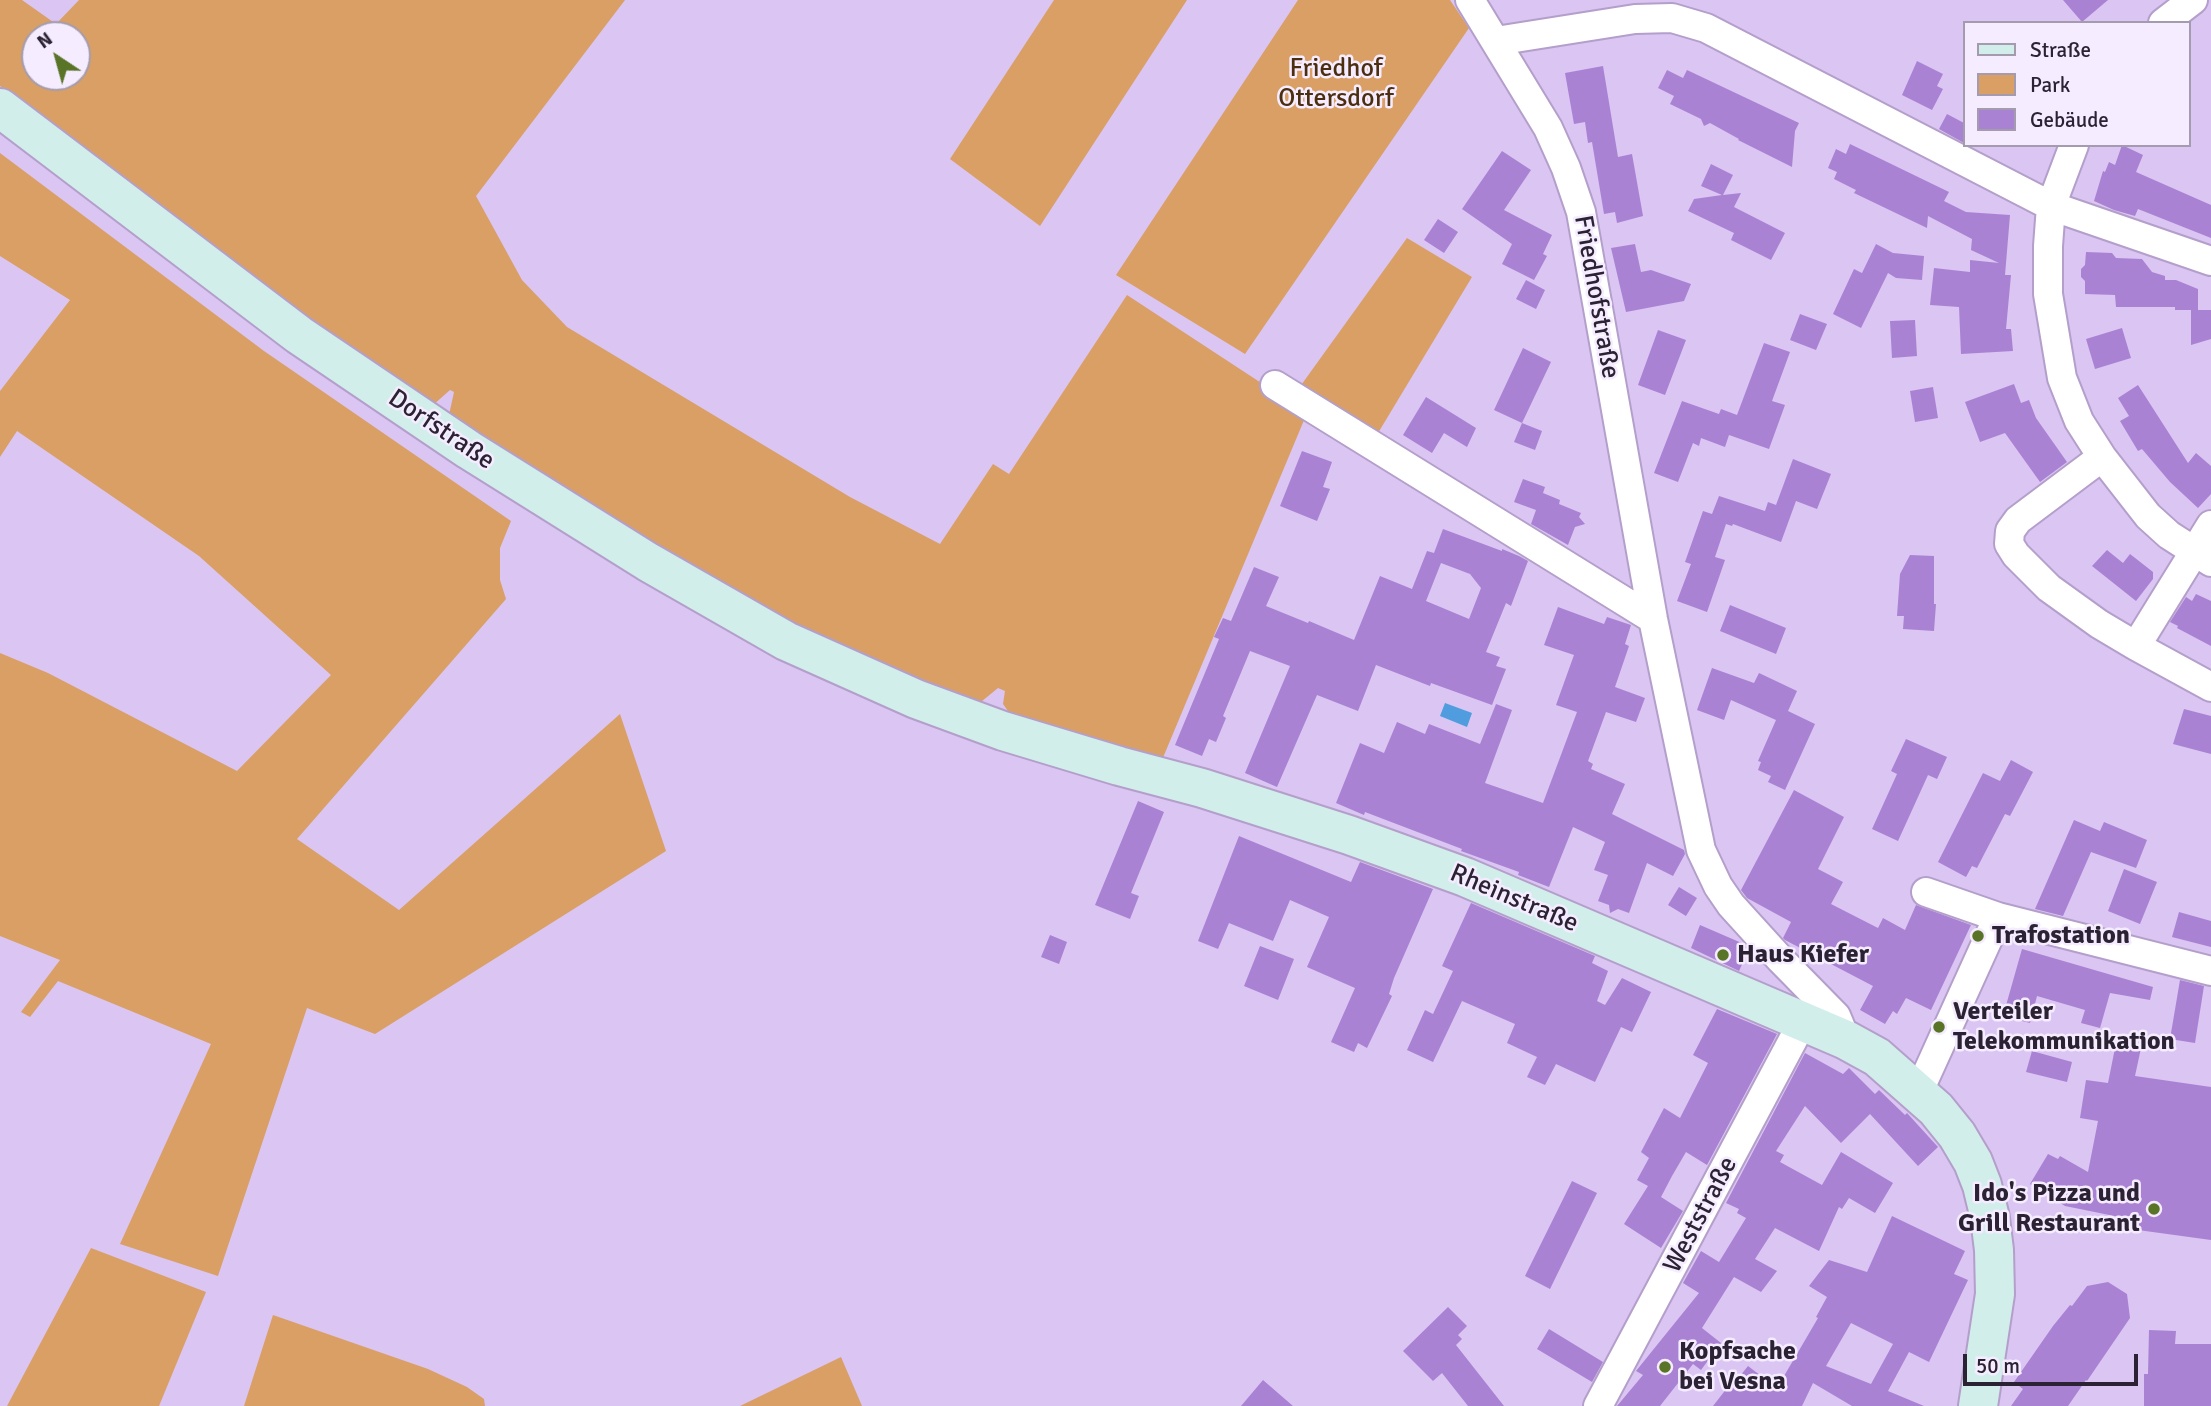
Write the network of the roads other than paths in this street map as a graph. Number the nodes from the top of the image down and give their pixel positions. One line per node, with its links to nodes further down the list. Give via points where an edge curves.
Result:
1 (1470, 0): 4 (street, Friedhofstraße)
2 (2193, 0): 3 (street)
3 (2166, 21)
4 (1496, 41): 7 (street, via 1635,19 1672,18 1706,28); 13 (street, Friedhofstraße, via 1548,128 1581,212)
5 (0, 108): 16 (main road, Dorfstraße, via 299,335 469,450 648,562 786,641)
6 (2073, 147): 7 (street)
7 (2051, 206): 8 (street); 10 (street, via 2048,294 2062,378 2078,421)
8 (2211, 261)
9 (1275, 385): 13 (street)
10 (2102, 457): 12 (street, via 2148,516); 14 (street, via 2018,520 2010,531 2009,544 2049,588)
11 (2211, 525): 12 (street)
12 (2202, 557): 14 (street)
13 (1653, 619): 19 (street, Friedhofstraße, via 1700,850 1717,886)
14 (2136, 646): 15 (street)
15 (2211, 687)
16 (916, 699): 21 (main road, Rheinstraße, via 1016,735 1361,839 1465,877)
17 (1926, 892): 18 (street)
18 (1998, 917): 20 (street); 23 (street)
19 (1781, 960): 21 (street); 22 (street, Friedhofstraße, via 1836,1016)
20 (2211, 971)
21 (1788, 1016): 22 (main road, Rheinstraße); 24 (street, Weststraße)
22 (1846, 1040): 23 (main road, Rheinstraße, via 1877,1057)
23 (1919, 1091): 25 (main road, Rheinstraße, via 1973,1162 1990,1219 1995,1294)
24 (1598, 1406)
25 (1979, 1406)

